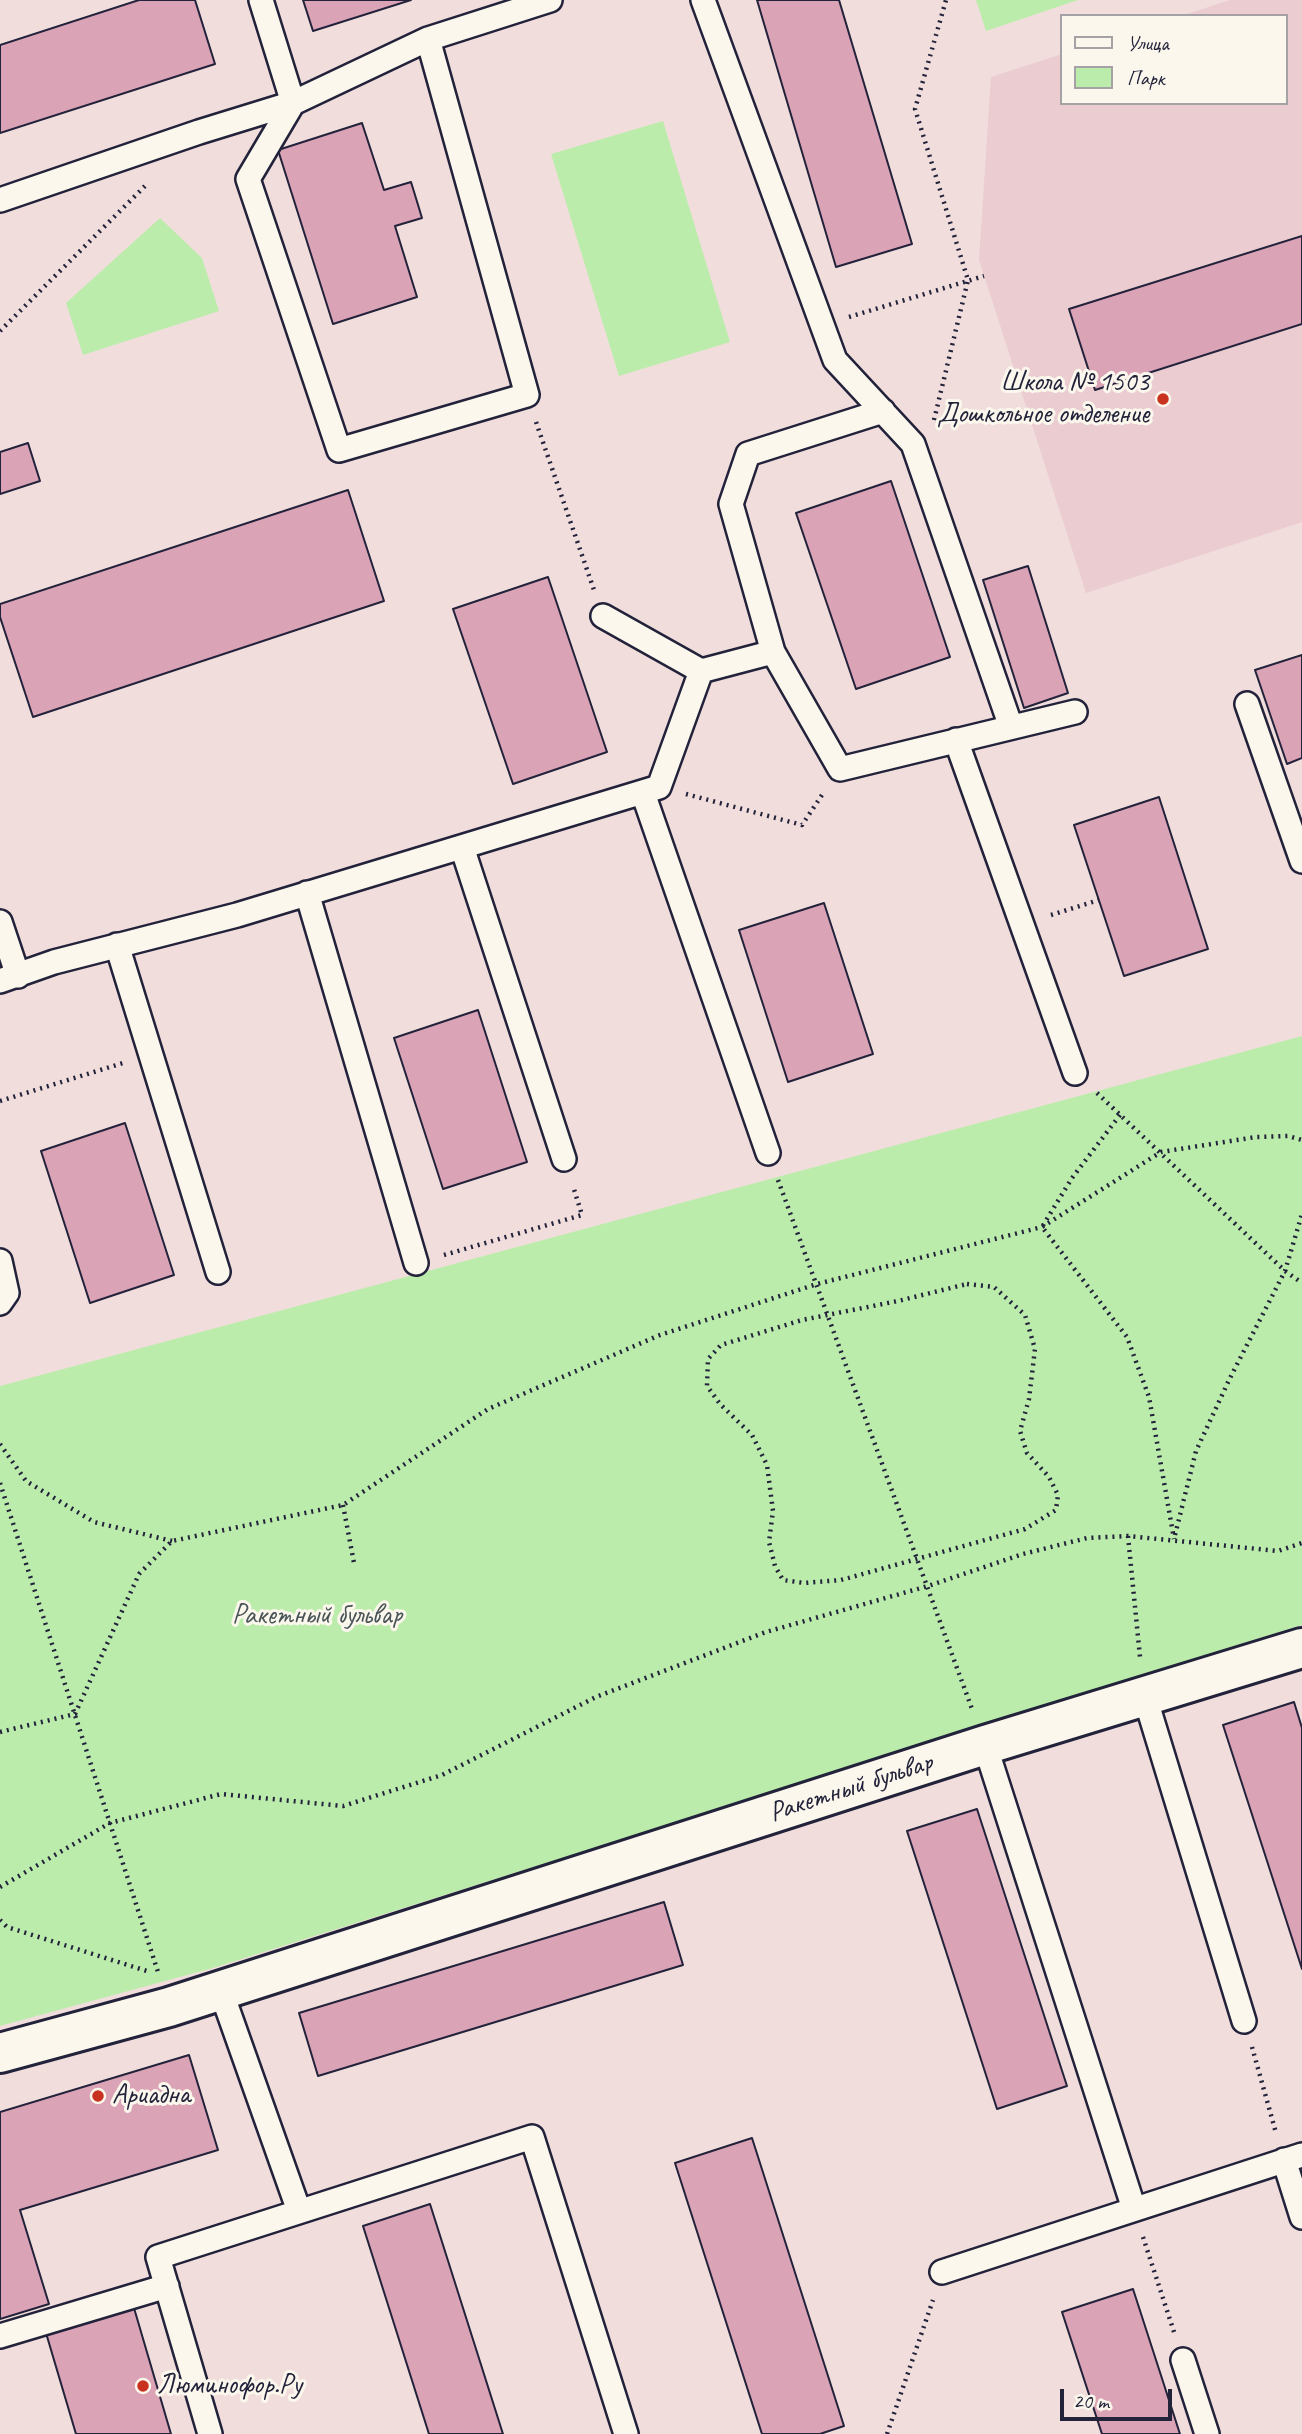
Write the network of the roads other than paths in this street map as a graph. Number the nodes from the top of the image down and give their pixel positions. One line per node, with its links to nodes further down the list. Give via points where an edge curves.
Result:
1 (261, 0): 5 (lane)
2 (550, 0): 4 (lane)
3 (703, 0): 7 (lane, via 835,360)
4 (428, 39): 5 (lane); 5 (lane, via 527,395 339,450 248,179)
5 (293, 103): 6 (lane)
6 (0, 200)
7 (883, 411): 9 (lane, via 748,454 731,504); 13 (lane, via 913,444)
8 (603, 617): 10 (lane)
9 (773, 652): 10 (lane); 14 (lane, via 841,769)
10 (701, 671): 15 (lane)
11 (1247, 704): 17 (lane)
12 (1075, 712): 13 (lane)
13 (1011, 727): 14 (lane)
14 (956, 740): 22 (lane)
15 (651, 790): 16 (lane); 23 (lane)
16 (461, 847): 18 (lane); 24 (lane)
17 (1302, 861)
18 (307, 893): 20 (lane); 26 (lane)
19 (0, 922): 21 (lane)
20 (117, 945): 21 (lane); 27 (lane)
21 (9, 979)
22 (1075, 1073)
23 (768, 1153)
24 (564, 1158)
25 (0, 1261): 28 (lane, via 7,1293)
26 (416, 1263)
27 (218, 1272)
28 (0, 1303)
29 (1302, 1648): 30 (street, Ракетный бульвар)
30 (1144, 1697): 31 (street, Ракетный бульвар); 33 (lane)
31 (985, 1745): 32 (street, Ракетный бульвар); 36 (lane)
32 (221, 1991): 34 (street, Ракетный бульвар); 37 (lane)
33 (1244, 2021)
34 (0, 2053)
35 (1293, 2158): 36 (lane); 38 (lane)
36 (1134, 2209): 39 (lane)
37 (299, 2211): 40 (lane, via 158,2257); 44 (lane, via 532,2137)
38 (1302, 2217)
39 (942, 2272)
40 (167, 2286): 41 (lane); 43 (lane)
41 (0, 2336)
42 (1183, 2360): 45 (lane)
43 (210, 2434)
44 (626, 2434)
45 (1207, 2434)

